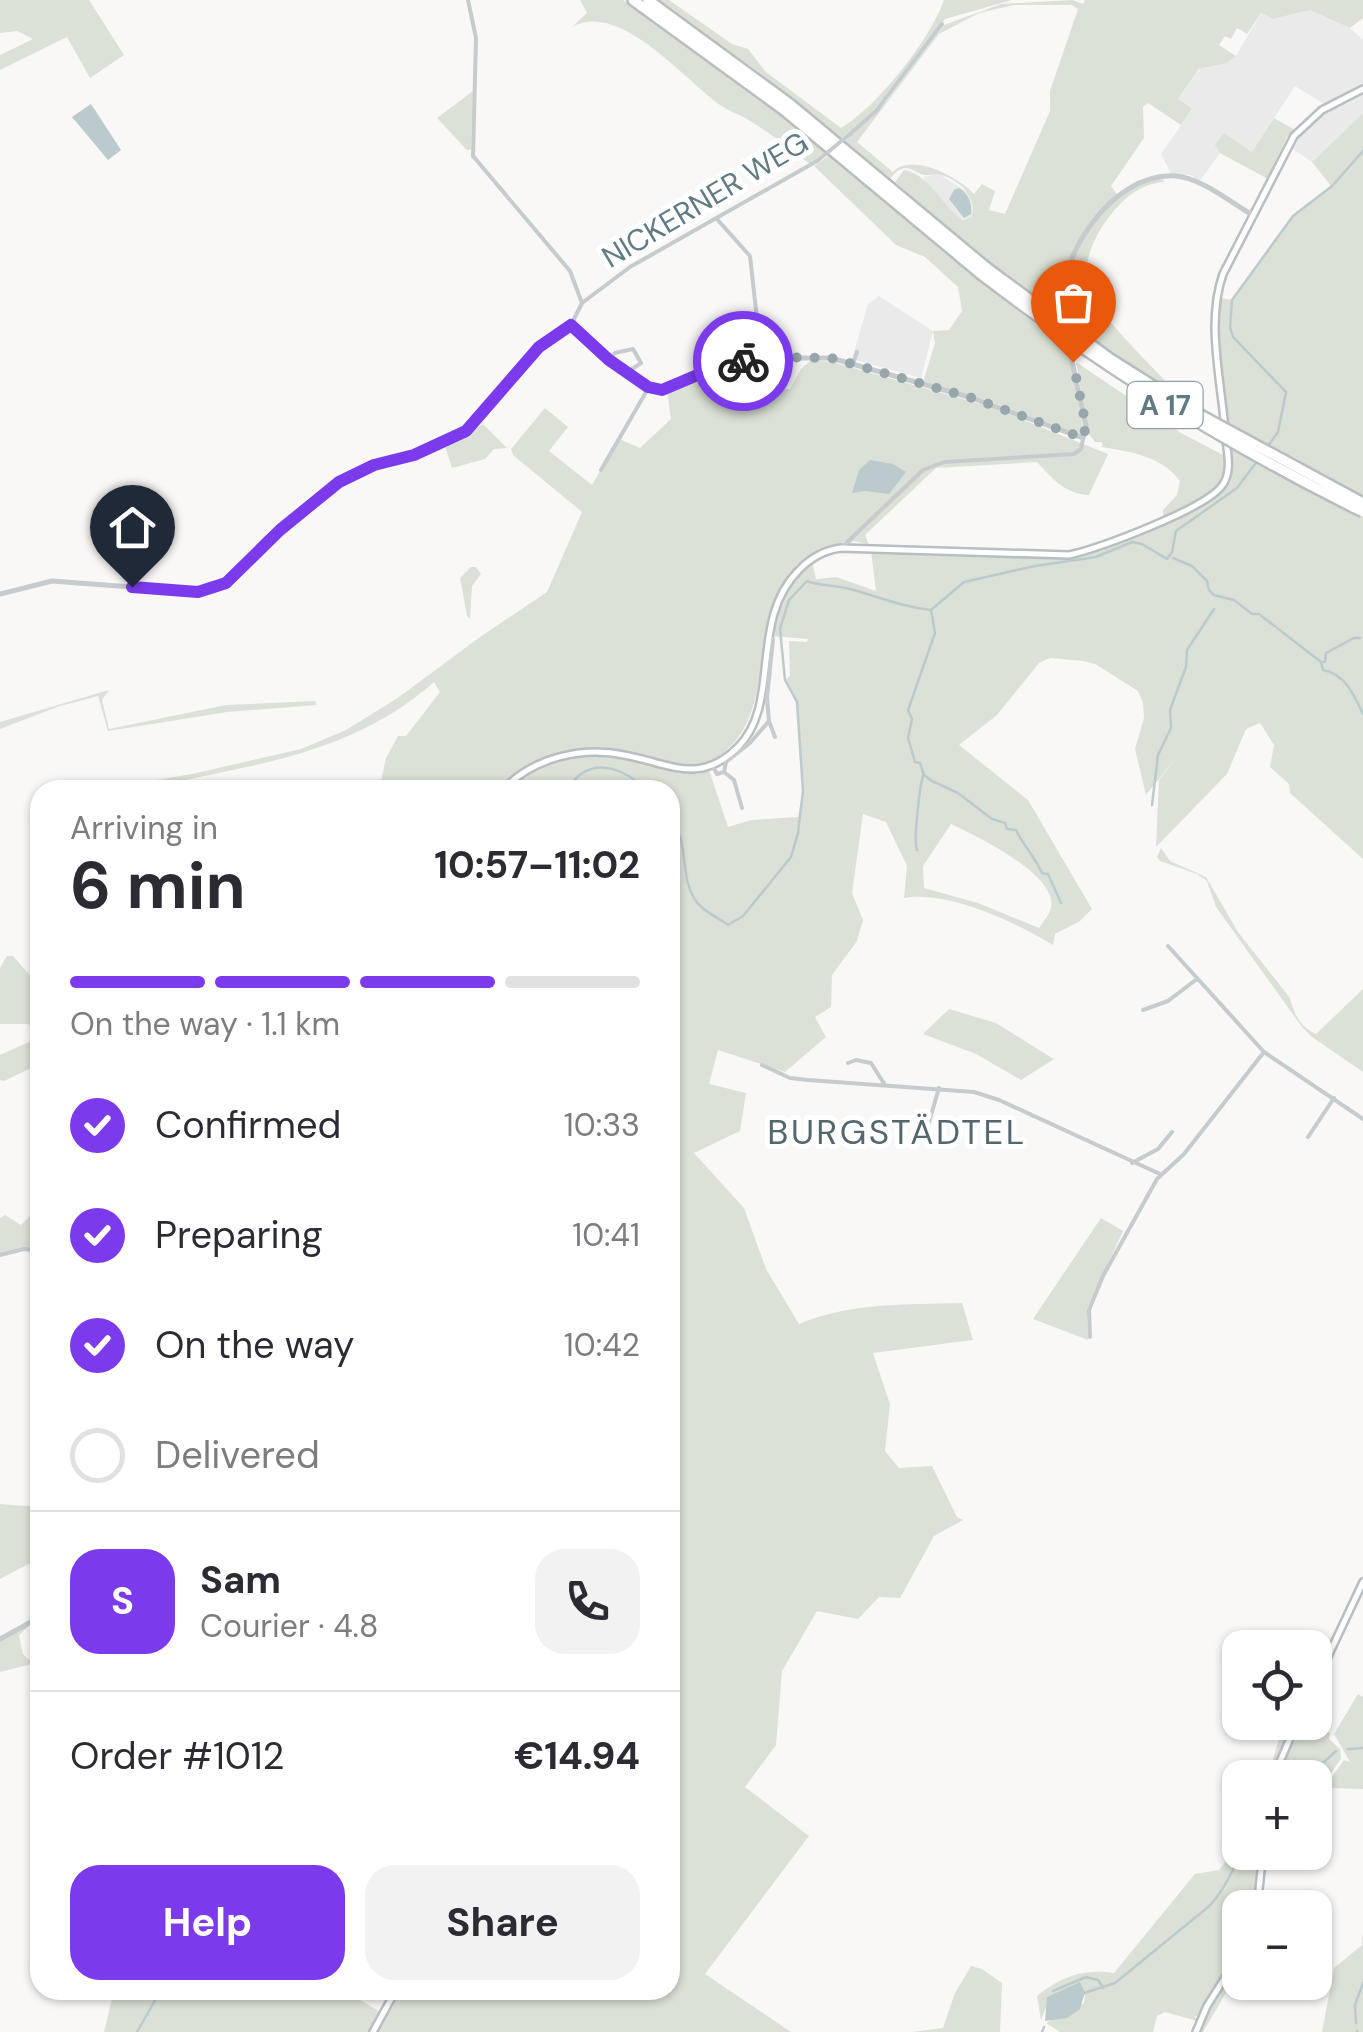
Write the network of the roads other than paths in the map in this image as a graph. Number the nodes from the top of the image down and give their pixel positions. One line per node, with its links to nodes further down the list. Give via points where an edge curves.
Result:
1 (468, 0): 9 (street, via 476,38 473,156 570,271)
2 (632, 0): 8 (highway, A 17, via 784,110)
3 (648, 0): 8 (highway, A 17, via 791,105)
4 (942, 24): 7 (street, NICKERNER WEG, bridge, via 876,111 850,134 818,161)
5 (1363, 89): 6 (main road, via 1322,110 1294,136)
6 (1251, 214): 17 (street, via 1190,179 1164,176 1132,185 1088,227 1071,260 1060,310 1086,426); 21 (main road, via 1216,298 1229,459 1214,493 1115,542 1069,555)
7 (716, 218): 9 (street, NICKERNER WEG, via 630,266); 12 (street, via 750,256)
8 (985, 272): 19 (highway, A 17, bridge, via 1165,394); 20 (highway, A 17, bridge, via 1161,402)
9 (582, 303): 10 (street, NICKERNER WEG)
10 (571, 325): 13 (street); 22 (street, via 539,347 466,431 339,482 216,588 52,581)
11 (856, 352): 14 (street)
12 (767, 357): 14 (street); 16 (street, via 662,390)
13 (609, 360): 15 (street); 15 (street, via 633,349 640,363)
14 (852, 364): 17 (street)
15 (627, 373): 16 (street)
16 (648, 387): 18 (street)
17 (1083, 438): 21 (street, via 1074,454 944,462 923,470)
18 (601, 470)
19 (1363, 503)
20 (1363, 512)
21 (841, 548): 23 (main road, via 819,554 793,576 776,602)
22 (0, 594)
23 (768, 638): 24 (street); 26 (main road, via 752,728)
24 (769, 721): 25 (street); 27 (street, via 726,762)
25 (775, 737)
26 (712, 764): 27 (street); 28 (main road, via 687,771 622,754 578,754 533,767)
27 (724, 772): 29 (street, via 734,780)
28 (516, 780)
29 (742, 808)
30 (1168, 946): 31 (street)
31 (1197, 979): 32 (street); 33 (street)
32 (1143, 1010)
33 (1264, 1052): 38 (street); 44 (street, via 1184,1154)
34 (848, 1063): 36 (street, via 871,1063)
35 (762, 1065): 36 (street, via 790,1078)
36 (888, 1086): 37 (street)
37 (938, 1088): 40 (street); 43 (street, via 999,1100)
38 (1334, 1098): 39 (street); 42 (street)
39 (1363, 1120)
40 (927, 1129)
41 (1172, 1132): 43 (street)
42 (1308, 1137)
43 (1132, 1164): 44 (street)
44 (1160, 1174): 47 (street, via 1103,1276 1089,1310)
45 (30, 1250): 46 (street)
46 (0, 1255)
47 (1090, 1336)
48 (1363, 1582): 51 (main road)
49 (30, 1624): 50 (street)
50 (0, 1640)
51 (1332, 1648)
52 (1222, 1983): 55 (main road)
53 (391, 2000): 54 (main road)
54 (373, 2032)
55 (1196, 2032)

